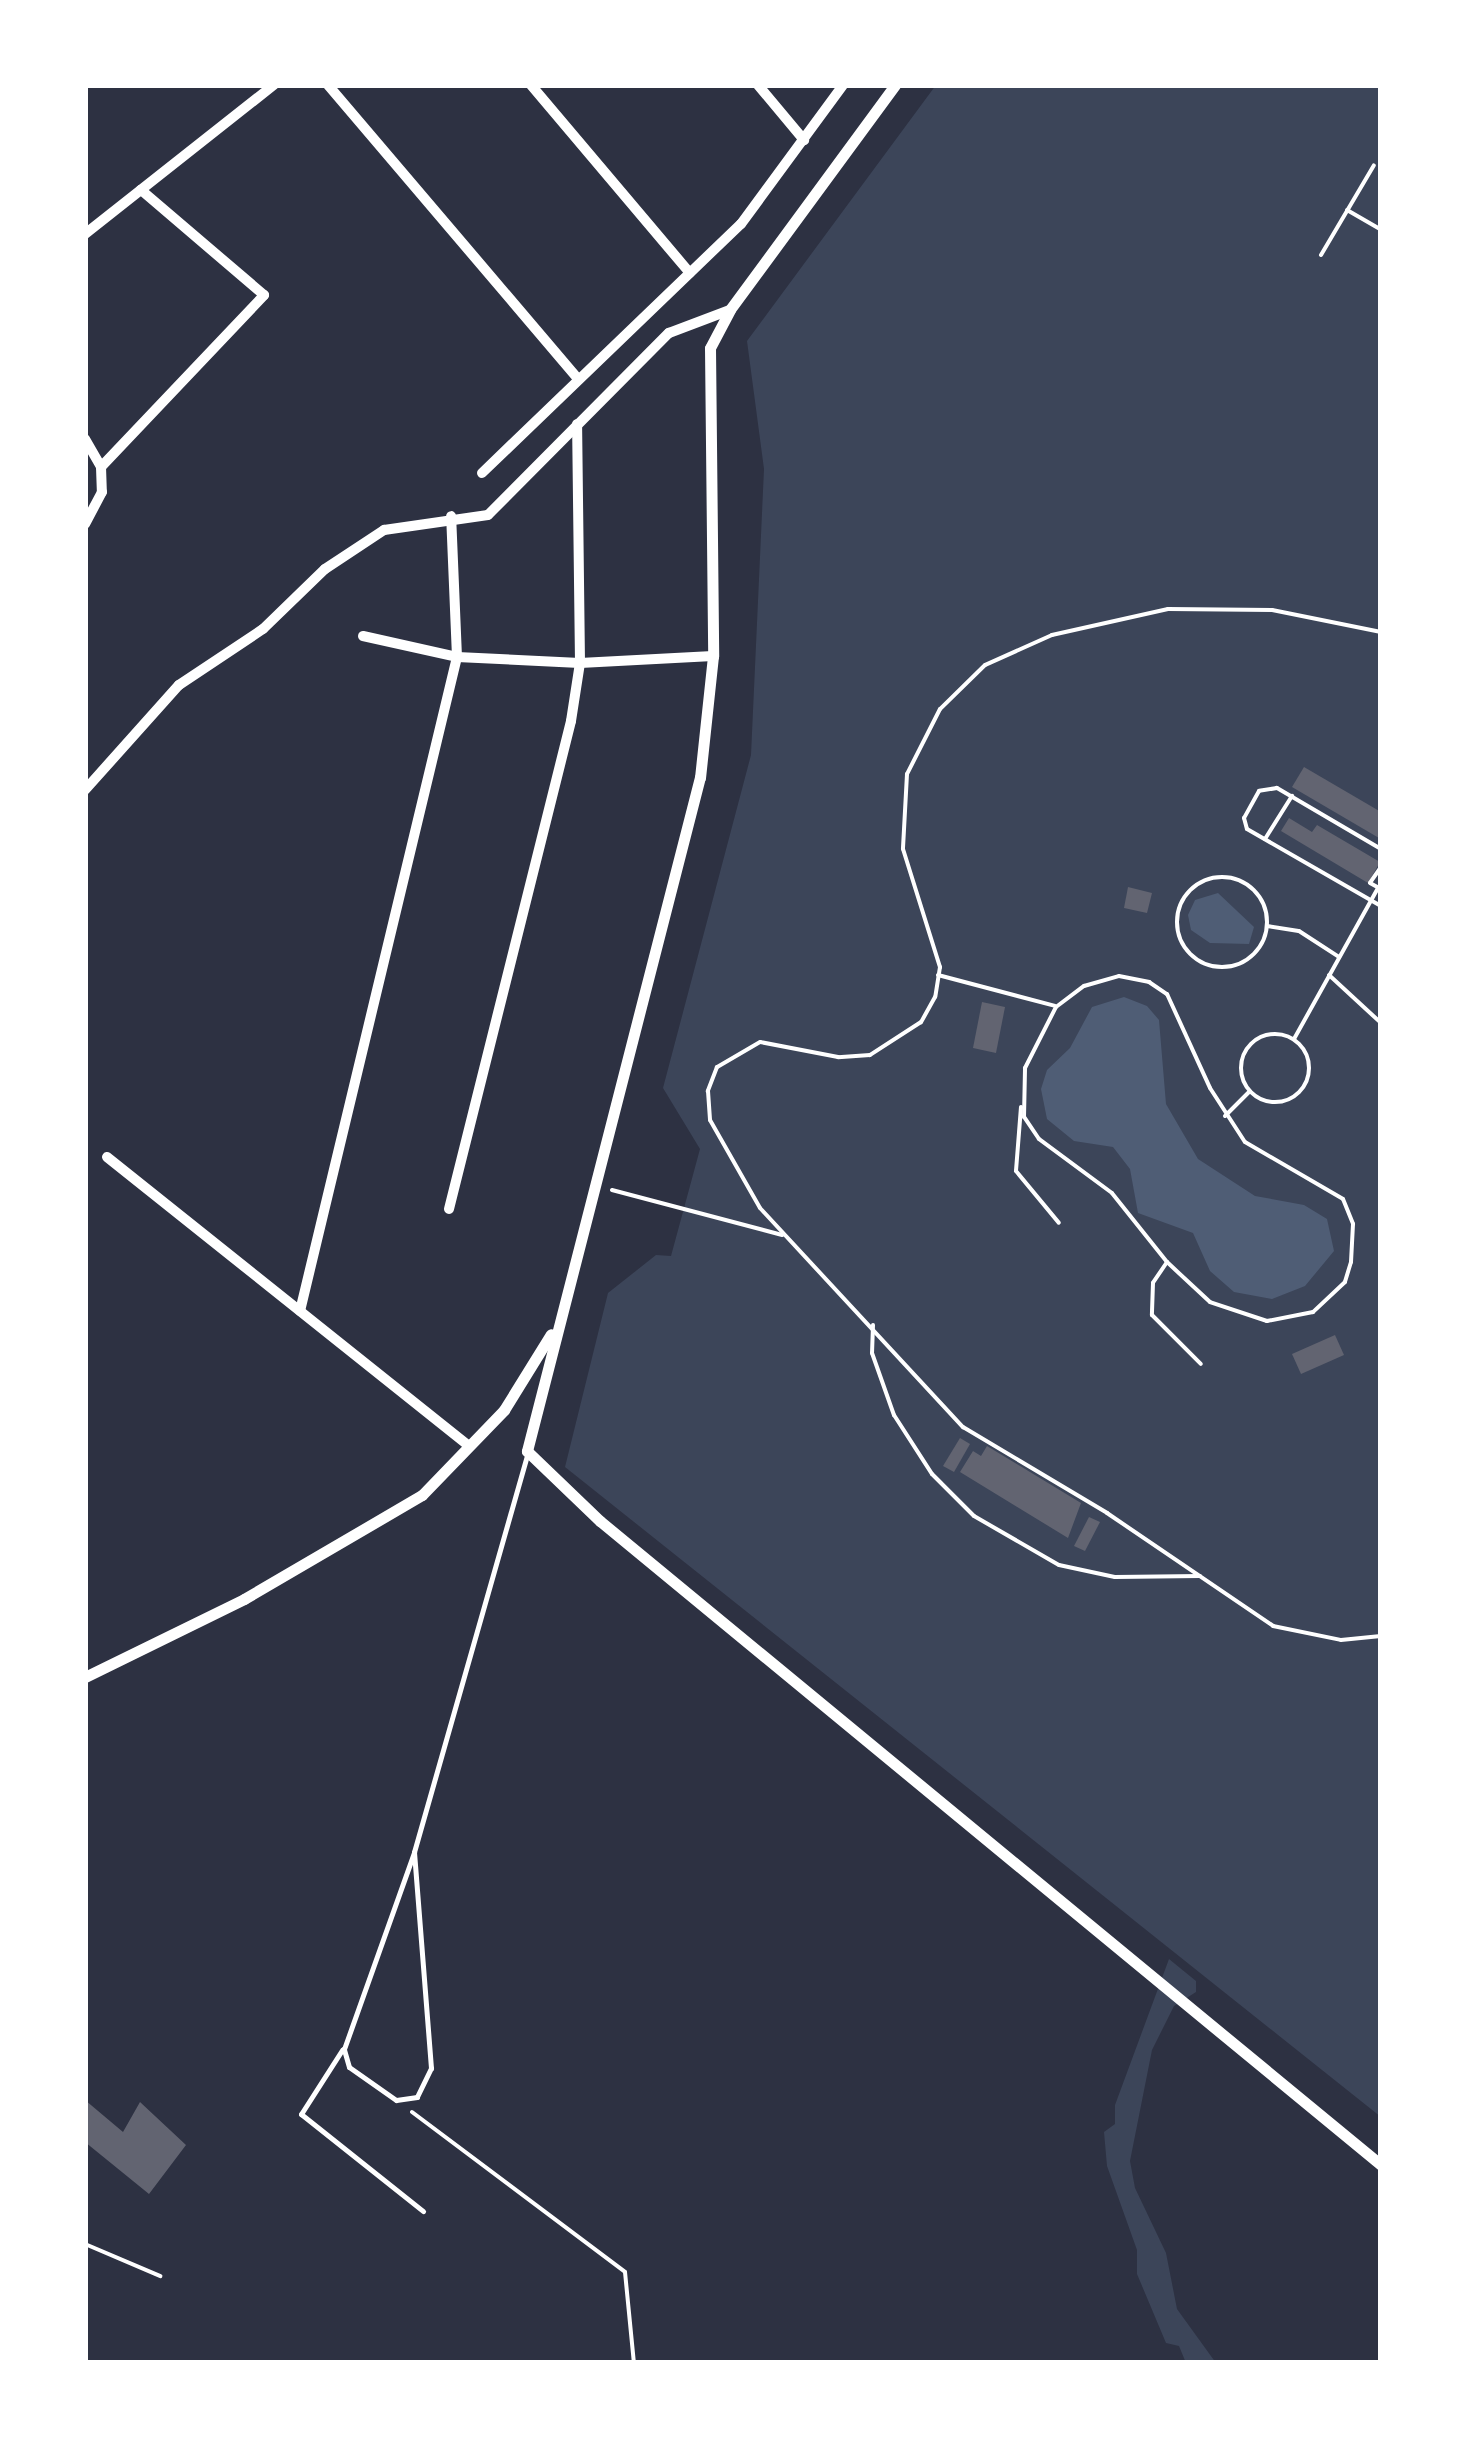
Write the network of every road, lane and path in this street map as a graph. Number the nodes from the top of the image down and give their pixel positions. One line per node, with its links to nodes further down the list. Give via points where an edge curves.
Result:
1 (274, 85): 9 (street)
2 (328, 85): 16 (street)
3 (531, 85): 14 (street)
4 (758, 85): 7 (street)
5 (843, 85): 7 (street)
6 (894, 85): 15 (street)
7 (804, 140): 14 (street, via 741,224)
8 (1374, 165): 10 (path)
9 (141, 190): 12 (street); 19 (street, via 264,294)
10 (1348, 210): 11 (path); 13 (path)
11 (1381, 230)
12 (85, 234)
13 (1321, 255)
14 (690, 273): 16 (street)
15 (730, 310): 17 (street, via 669,333); 25 (street, via 710,348)
16 (576, 376): 20 (street)
17 (577, 424): 21 (street, via 488,515); 27 (street)
18 (85, 439): 19 (street)
19 (101, 468): 22 (street, via 102,492)
20 (482, 473)
21 (450, 516): 26 (street); 28 (street, via 384,530 325,569 263,629 180,685)
22 (85, 524)
23 (1381, 632): 39 (path, via 1272,610 1168,609 1052,635 985,665 955,690 919,740 904,794 903,849 933,932)
24 (363, 636): 26 (street)
25 (714, 656): 27 (street); 47 (street, via 700,777)
26 (457, 657): 27 (street); 52 (street)
27 (580, 663): 48 (street)
28 (85, 790)
29 (1292, 796): 30 (path); 30 (path, via 1277,788 1259,791 1245,825); 31 (path)
30 (1265, 840): 34 (path)
31 (1381, 848)
32 (1381, 868): 33 (path, via 1370,883)
33 (1380, 888): 34 (path)
34 (1371, 901): 35 (path); 37 (path)
35 (1381, 906)
36 (1266, 926): 36 (path, via 1257,894 1231,878 1189,892 1178,920 1194,958 1220,968 1247,960); 37 (path, via 1299,931)
37 (1339, 958): 38 (path)
38 (1330, 975): 41 (path); 42 (path)
39 (938, 976): 40 (path); 50 (path, via 921,1022 870,1055 760,1042 717,1067 708,1090 710,1120 725,1154)
40 (1056, 1007): 44 (path, via 1025,1068); 45 (path, via 1102,978 1149,982 1177,1008)
41 (1381, 1023)
42 (1294, 1039): 43 (path, via 1264,1035 1246,1048 1241,1070); 43 (path, via 1308,1059 1300,1091 1270,1102)
43 (1250, 1091): 45 (path)
44 (1023, 1103): 49 (path, via 1016,1171); 51 (path, via 1038,1138 1112,1193)
45 (1225, 1116): 51 (path, via 1260,1156 1343,1199 1355,1244 1344,1282 1313,1312 1266,1321 1228,1312)
46 (108, 1157): 52 (street)
47 (593, 1185): 50 (path); 54 (street)
48 (450, 1209)
49 (1060, 1223)
50 (782, 1235): 53 (path)
51 (1167, 1262): 55 (path, via 1152,1283 1152,1315)
52 (300, 1311): 56 (street)
53 (873, 1323): 58 (path, via 963,1427); 58 (path, via 872,1353 894,1415 952,1499 1026,1550 1059,1564 1115,1578)
54 (556, 1326): 56 (street, via 504,1410); 57 (street)
55 (1200, 1364)
56 (468, 1446): 60 (street, via 422,1495 244,1598)
57 (528, 1451): 61 (lane); 64 (street, via 600,1522)
58 (1200, 1576): 59 (path, via 1273,1626 1342,1640)
59 (1381, 1636)
60 (85, 1677)
61 (414, 1852): 62 (lane); 63 (lane, via 431,2068 417,2096)
62 (344, 2048): 63 (lane, via 348,2067); 65 (lane, via 300,2114)
63 (396, 2100): 68 (path, via 625,2272)
64 (1381, 2164)
65 (423, 2211)
66 (85, 2244): 67 (path)
67 (160, 2276)
68 (634, 2363)

